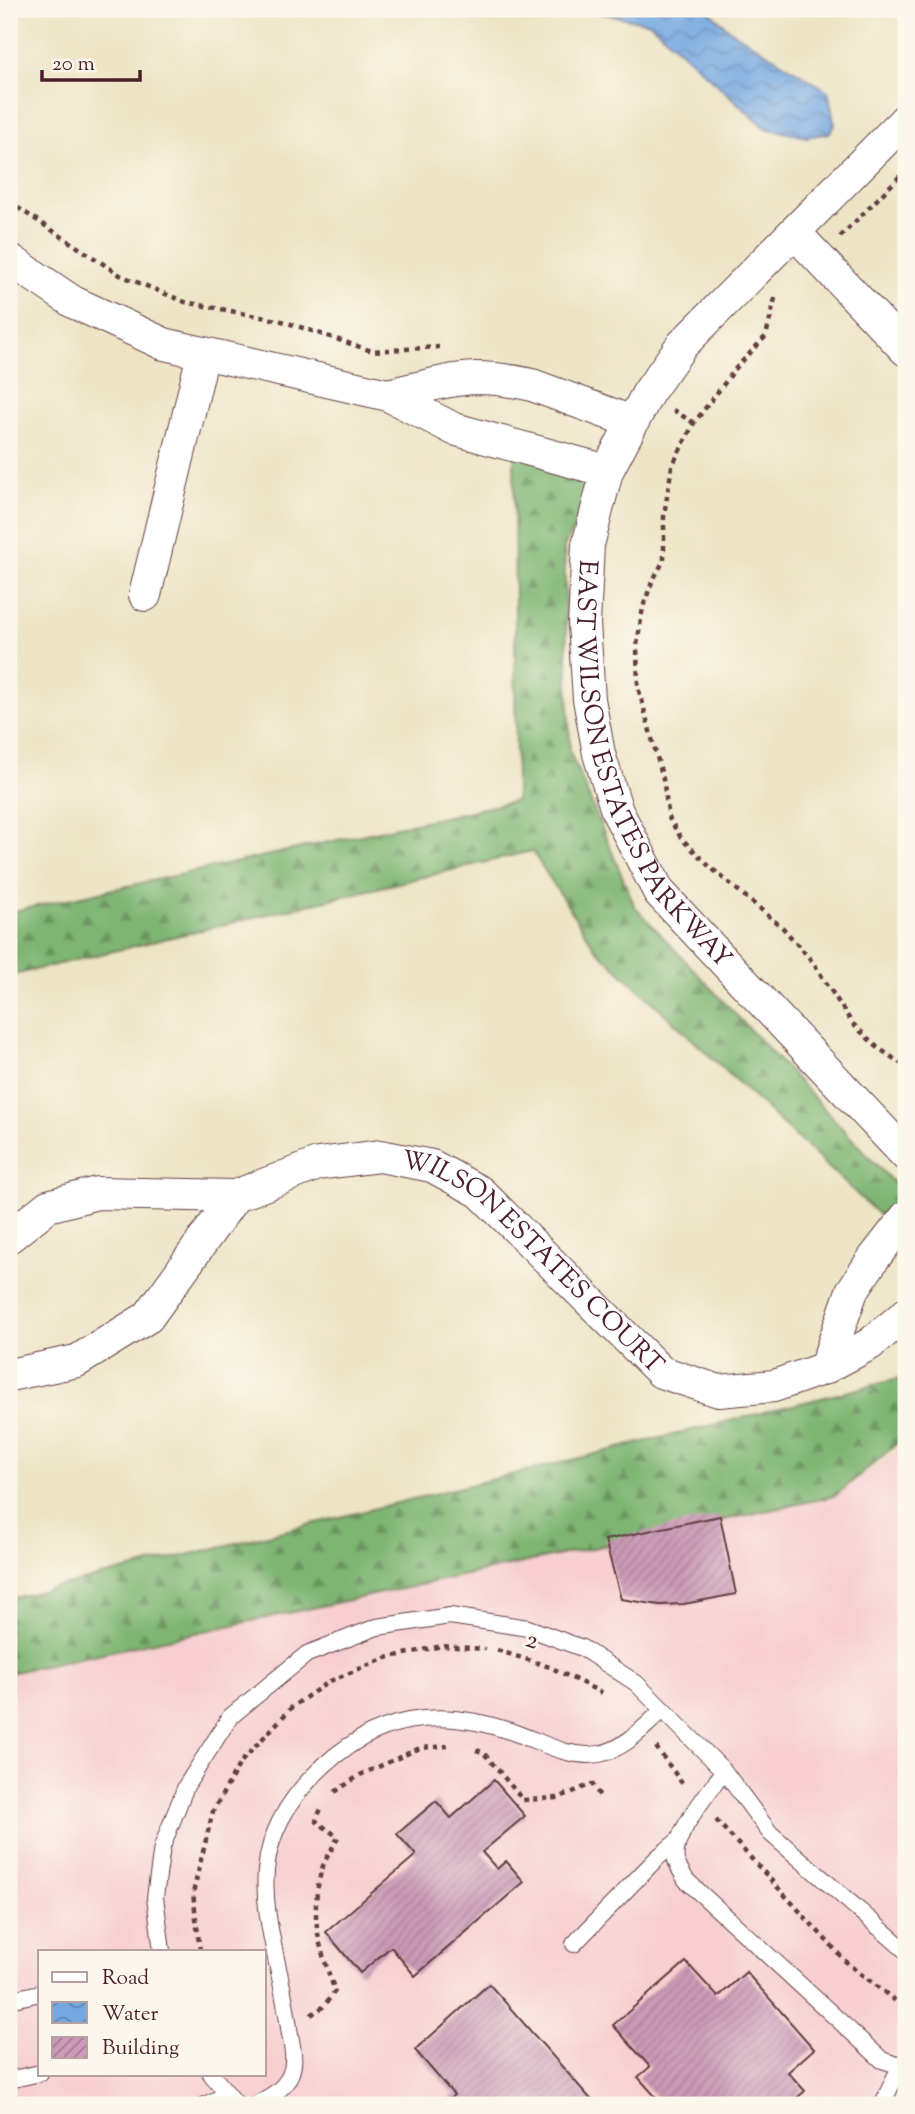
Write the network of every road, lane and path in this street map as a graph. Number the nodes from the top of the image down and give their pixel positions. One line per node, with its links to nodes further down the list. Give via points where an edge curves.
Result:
1 (906, 119): 4 (street, EAST WILSON ESTATES PARKWAY)
2 (906, 170): 5 (path)
3 (9, 202): 8 (path, via 120,275 185,302 282,321 372,351)
4 (794, 232): 5 (street); 11 (street, EAST WILSON ESTATES PARKWAY, via 682,345)
5 (818, 257): 9 (street)
6 (9, 259): 10 (street, via 73,302 164,344)
7 (776, 297): 14 (path, via 766,336)
8 (441, 347)
9 (906, 350)
10 (204, 354): 12 (street); 16 (street)
11 (648, 393): 13 (street, EAST WILSON ESTATES PARKWAY); 14 (path)
12 (388, 395): 13 (street, via 478,378 516,382); 15 (street, via 454,429)
13 (632, 422): 15 (street, EAST WILSON ESTATES PARKWAY)
14 (694, 424): 17 (path, via 673,466 664,515 664,560 643,607 637,645 638,687 669,818 681,838 710,867 783,928 812,961 852,1023)
15 (607, 471): 18 (street, EAST WILSON ESTATES PARKWAY, via 588,545 584,624 589,699 599,754 617,811 659,892)
16 (145, 595)
17 (906, 1067)
18 (906, 1155)
19 (236, 1196): 21 (street, WILSON ESTATES COURT, via 97,1192 48,1206); 23 (street, WILSON ESTATES COURT, via 318,1164 380,1156 432,1167 480,1192 661,1372 719,1391 774,1386); 24 (street, via 148,1317 76,1361)
20 (906, 1217): 23 (street, via 852,1291)
21 (9, 1237)
22 (906, 1314): 23 (street, WILSON ESTATES COURT, via 870,1344)
23 (825, 1368)
24 (9, 1375)
25 (604, 1694): 36 (path, 2, via 550,1667 495,1650 442,1646 386,1658 330,1681 293,1706 240,1763 213,1811 192,1893)
26 (663, 1710): 27 (lane); 30 (lane); 35 (lane, via 636,1683 582,1648 528,1628 450,1616 377,1627 307,1654 230,1717 186,1786 162,1847 155,1897)
27 (642, 1728): 32 (path); 41 (lane, via 621,1747 597,1755 554,1749 480,1722 407,1719 344,1750 315,1774 282,1819 270,1846 264,1883)
28 (452, 1745): 41 (path, via 420,1748 360,1775 326,1798 316,1821 338,1837 321,1871 315,1908 317,1941 335,1991 323,2007)
29 (473, 1748): 31 (path, via 483,1752 523,1800 558,1798 592,1784)
30 (724, 1771): 32 (lane); 37 (lane, via 770,1833)
31 (602, 1799)
32 (701, 1804): 33 (lane); 40 (path, via 848,1964)
33 (679, 1840): 34 (lane); 42 (lane, via 676,1861 686,1880 882,2060)
34 (574, 1944)
35 (162, 1950)
36 (200, 1950)
37 (906, 1951)
38 (38, 1993): 39 (lane)
39 (9, 2000)
40 (906, 2009)
41 (289, 2030): 48 (lane, via 291,2074 278,2092)
42 (906, 2064): 49 (lane)
43 (38, 2073): 45 (lane)
44 (213, 2076): 46 (lane)
45 (9, 2080)
46 (232, 2100): 47 (lane)
47 (205, 2105)
48 (255, 2105)
49 (881, 2105)

